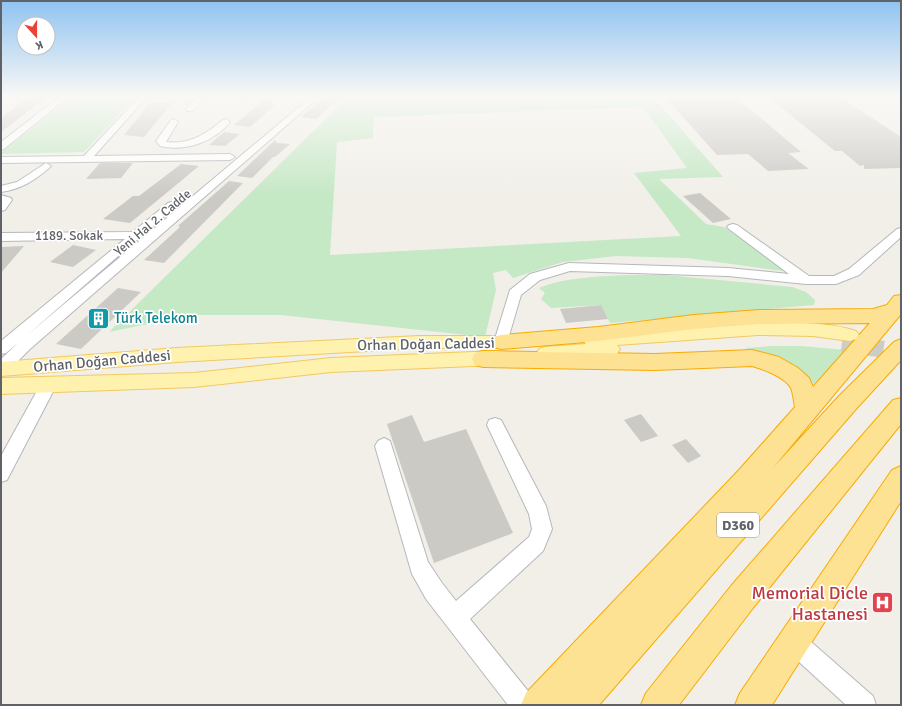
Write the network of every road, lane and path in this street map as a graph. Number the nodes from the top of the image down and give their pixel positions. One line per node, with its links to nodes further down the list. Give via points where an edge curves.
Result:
1 (23, 130): 8 (street)
2 (113, 130): 10 (street)
3 (168, 130): 7 (street, via 160,141 163,144)
4 (217, 130): 7 (street, via 211,135)
5 (263, 130): 9 (street, Yeni Hal 2. Cadde)
6 (276, 130): 27 (street, via 31,340)
7 (178, 146): 11 (street)
8 (1, 148)
9 (230, 157): 11 (street); 19 (street, Yeni Hal 2. Cadde)
10 (87, 158): 11 (street); 12 (street)
11 (168, 158)
12 (1, 160)
13 (46, 166): 14 (street, via 27,182)
14 (1, 189)
15 (1, 198): 16 (street, via 7,200)
16 (1, 208)
17 (732, 227): 21 (street)
18 (901, 231): 21 (street, via 854,272 836,280)
19 (137, 235): 20 (street, 1189. Sokak); 25 (street, Yeni Hal 2. Cadde)
20 (1, 237)
21 (807, 280): 23 (street, via 728,272 569,267 535,277 515,293)
22 (897, 306): 23 (highway, via 874,316 759,317); 31 (highway)
23 (501, 342): 26 (main road, Orhan Doğan Caddesi, via 619,339 758,329 813,330 846,339 800,334 752,336); 27 (main road, Orhan Doğan Caddesi, via 419,342 263,350)
24 (901, 347): 40 (highway, D360, via 848,402)
25 (1, 349)
26 (483, 359): 28 (main road, Orhan Doğan Caddesi, via 331,365 194,380); 31 (highway, via 655,362 752,358 771,362 801,384)
27 (1, 369)
28 (49, 384): 29 (main road, Orhan Doğan Caddesi); 34 (street)
29 (1, 386)
30 (901, 406): 41 (highway, via 742,597)
31 (807, 411): 39 (highway, via 743,484)
32 (495, 425): 36 (street, via 539,513 542,529 536,544)
33 (384, 446): 36 (street, via 419,567 434,592)
34 (1, 474)
35 (901, 478): 37 (highway)
36 (455, 617): 38 (street)
37 (794, 642): 42 (highway); 43 (street)
38 (523, 705)
39 (538, 705)
40 (576, 705)
41 (658, 705)
42 (752, 705)
43 (864, 705)

